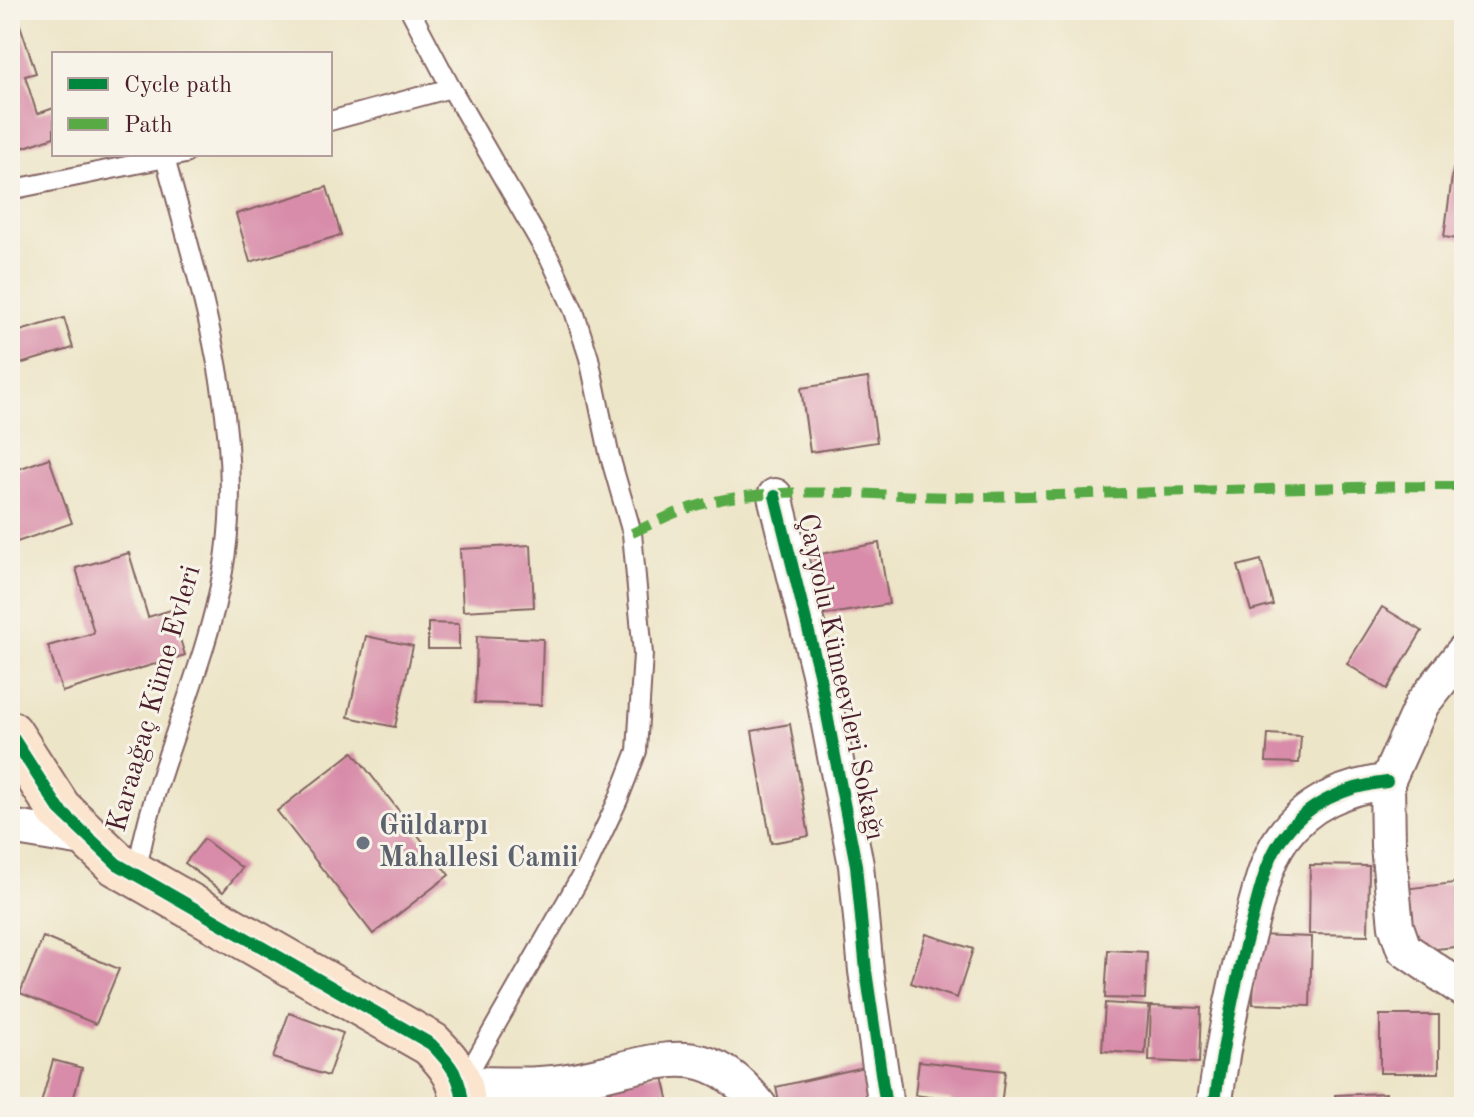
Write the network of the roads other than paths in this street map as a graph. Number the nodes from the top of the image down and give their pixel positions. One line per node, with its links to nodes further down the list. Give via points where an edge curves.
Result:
1 (410, 10): 2 (lane)
2 (451, 88): 3 (lane); 15 (lane, via 574,311 632,533 643,654 637,751 618,800)
3 (332, 120)
4 (175, 156): 5 (lane)
5 (165, 158): 6 (lane); 13 (lane, Karaağaç Küme Evleri, via 217,366 229,447 230,505 223,571 144,826)
6 (10, 190)
7 (775, 496): 17 (street, Çayyolu Kümeevleri Sokağı, via 819,673 856,865)
8 (1464, 651): 10 (street, via 1422,704)
9 (10, 733): 12 (street, via 59,809)
10 (1387, 782): 14 (street, via 1396,926 1404,949); 18 (street, via 1358,784 1336,794 1300,817 1280,841 1231,997)
11 (10, 827): 12 (street)
12 (90, 840): 13 (street)
13 (136, 878): 15 (street, via 411,1031 450,1063)
14 (1464, 990)
15 (463, 1096): 16 (street, via 574,1081 650,1061 694,1059 736,1081)
16 (760, 1107)
17 (886, 1107)
18 (1214, 1107)

